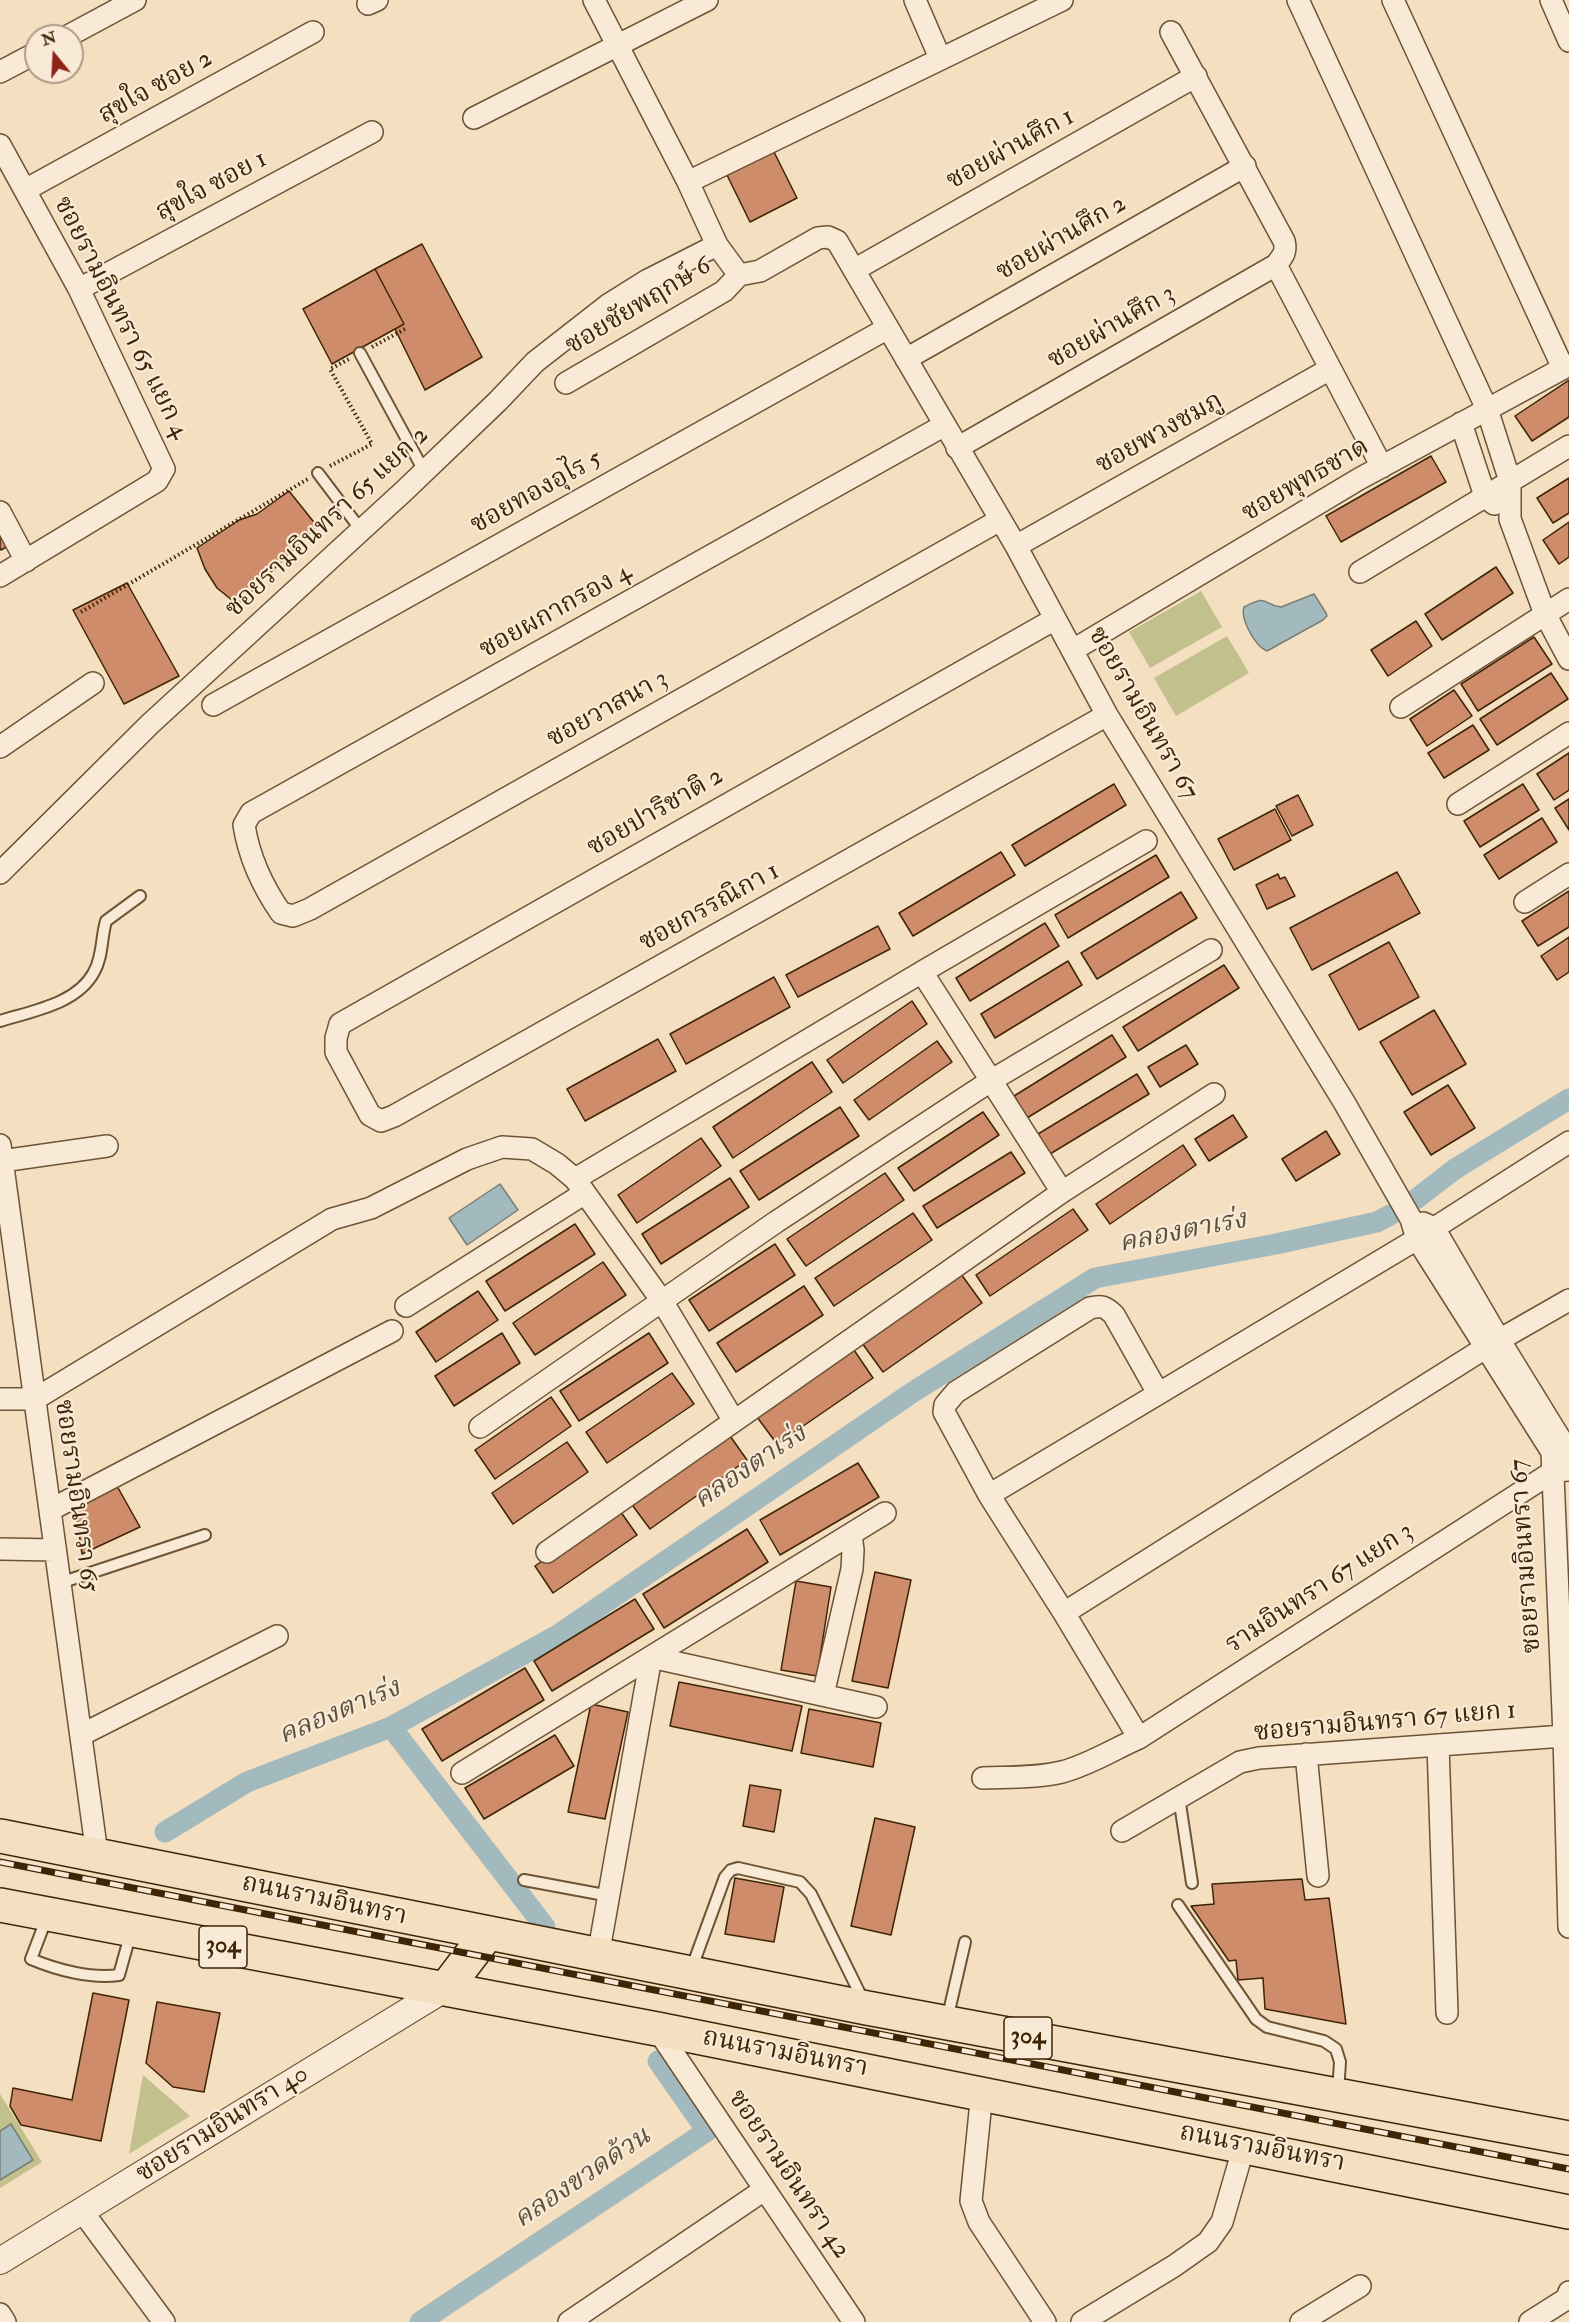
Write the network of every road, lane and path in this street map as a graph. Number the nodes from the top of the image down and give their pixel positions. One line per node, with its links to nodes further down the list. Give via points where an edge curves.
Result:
1 (135, 0): 9 (street)
2 (594, 0): 13 (street)
3 (707, 0): 13 (street)
4 (915, 0): 14 (street)
5 (1062, 0): 14 (street)
6 (1298, 0): 36 (street)
7 (1393, 0): 33 (street)
8 (1551, 0): 12 (street)
9 (84, 27)
10 (313, 32): 23 (street, สุขใจ ซอย 2)
11 (1171, 32): 17 (street)
12 (1569, 41)
13 (618, 44): 18 (street); 22 (street)
14 (940, 58): 22 (street)
15 (24, 59): 16 (street)
16 (0, 72)
17 (1196, 76): 21 (street); 26 (street, ซอยผ่านศึก 1)
18 (474, 118)
19 (372, 132): 28 (street, สุขใจ ซอย 1)
20 (0, 145): 23 (street, ซอยรามอินทรา 65 แยก 4)
21 (1245, 166): 25 (street); 32 (street, ซอยผ่านศึก 2)
22 (688, 182): 24 (street)
23 (25, 190): 28 (street, ซอยรามอินทรา 65 แยก 4)
24 (717, 245): 27 (street); 42 (street, ซอยรามอินทรา 65 แยก 2, via 648,280 583,323 535,362)
25 (1281, 257): 34 (street); 40 (street, ซอยผ่านศึก 3)
26 (854, 270): 27 (street, ซอยรามอินทรา 67, via 837,241 828,237 818,238 760,271); 30 (street, ซอยรามอินทรา 67)
27 (739, 275): 35 (street, ซอยชัยพฤกษ์ 6, via 724,291)
28 (79, 289): 51 (street, ซอยรามอินทรา 65 แยก 4, via 164,469 157,481)
29 (405, 328): 31 (path)
30 (888, 328): 32 (street, ซอยรามอินทรา 67); 61 (street, ซอยทองอุไร 5)
31 (360, 353): 42 (lane); 43 (path, via 330,369 372,444)
32 (906, 359): 38 (street, ซอยรามอินทรา 67)
33 (1566, 366): 36 (street, ซอยพุทธชาด)
34 (1330, 369): 41 (street); 50 (street, ซอยพวงชมภู)
35 (566, 383)
36 (1487, 409): 37 (street, ซอยพุทธชาด); 44 (street)
37 (1461, 423): 41 (street, ซอยพุทธชาด); 45 (street)
38 (943, 426): 40 (street, ซอยรามอินทรา 67); 69 (street, ซอยผกากรอง 4, via 251,813 244,825 248,849)
39 (1569, 446): 44 (street)
40 (957, 448): 48 (street, ซอยรามอินทรา 67)
41 (1382, 467): 58 (street, ซอยพุทธชาด)
42 (424, 471): 49 (street, ซอยรามอินทรา 65 แยก 2)
43 (318, 473): 49 (lane); 55 (path)
44 (1510, 481): 45 (street); 47 (street)
45 (1485, 496): 47 (street); 52 (street)
46 (0, 513): 51 (street)
47 (1510, 519): 56 (street)
48 (1000, 520): 50 (street, ซอยรามอินทรา 67); 69 (street, ซอยวาสนา 3, via 310,909 293,916 281,913)
49 (361, 530): 68 (street, ซอยรามอินทรา 65 แยก 2, via 150,724)
50 (1016, 546): 57 (street, ซอยรามอินทรา 67)
51 (27, 561): 53 (street, ซอยรามอินทรา 65 แยก 4)
52 (1360, 572)
53 (0, 576)
54 (1569, 599): 56 (street)
55 (81, 612)
56 (1545, 614): 59 (street); 62 (street)
57 (1055, 619): 58 (street, ซอยรามอินทรา 67); 77 (street, ซอยปาริชาติ 2, via 340,1024 336,1052)
58 (1073, 650): 63 (street, ซอยรามอินทรา 67)
59 (1569, 659)
60 (93, 683): 65 (street)
61 (213, 705)
62 (1401, 706)
63 (1107, 715): 77 (street, ซอยกรรณิกา 1, via 394,1116 381,1121 370,1115); 84 (street, ซอยรามอินทรา 67)
64 (1569, 733): 66 (street)
65 (0, 747)
66 (1458, 804)
67 (1146, 841): 74 (street)
68 (0, 873)
69 (259, 873)
70 (1569, 874): 72 (street)
71 (140, 896): 75 (lane, via 106,921 94,973 75,993 55,1004)
72 (1525, 902)
73 (1211, 950): 76 (street)
74 (922, 972): 76 (street); 82 (street)
75 (0, 1022)
76 (992, 1080): 83 (street); 87 (street)
77 (352, 1083)
78 (1214, 1094): 83 (street)
79 (1569, 1142): 84 (street)
80 (107, 1146): 81 (street)
81 (1, 1153): 85 (street, ซอยรามอินทรา 65)
82 (580, 1186): 87 (street); 88 (street); 93 (street, via 557,1164 532,1149 502,1147 468,1159 371,1208 332,1219)
83 (1062, 1192): 94 (street)
84 (1421, 1228): 90 (street, ซอยรามอินทรา 67); 91 (street)
85 (6, 1237): 93 (street, ซอยรามอินทรา 65)
86 (1569, 1300): 90 (street)
87 (662, 1301): 94 (street); 95 (street)
88 (406, 1306)
89 (392, 1331): 98 (street)
90 (1492, 1345): 96 (street, ซอยรามอินทรา 67, via 1552,1452); 106 (street)
91 (1158, 1393): 97 (street); 97 (street, via 1114,1315 1100,1305 1090,1308 956,1392 945,1405 947,1420)
92 (0, 1399): 93 (street)
93 (35, 1400): 98 (street, ซอยรามอินทรา 65)
94 (734, 1421): 104 (street)
95 (480, 1427)
96 (1564, 1466): 112 (street, ซอยรามอินทรา 67); 113 (street, รามอินทรา 67 แยก 3)
97 (989, 1496): 106 (street)
98 (50, 1510): 103 (street, ซอยรามอินทรา 65)
99 (885, 1513): 100 (street)
100 (851, 1534): 108 (street); 109 (street, via 852,1569)
101 (205, 1535): 105 (lane)
102 (0, 1549): 103 (street)
103 (56, 1550): 105 (street, ซอยรามอินทรา 65)
104 (547, 1552)
105 (60, 1583): 111 (street, ซอยรามอินทรา 65)
106 (1064, 1613): 113 (street)
107 (277, 1636): 111 (street)
108 (651, 1657): 109 (street); 116 (street); 126 (street)
109 (822, 1695): 110 (street)
110 (876, 1707)
111 (81, 1735): 121 (street, ซอยรามอินทรา 65)
112 (1564, 1736): 114 (street, ซอยรามอินทรา 67 แยก 1); 122 (street, ซอยรามอินทรา 67)
113 (1139, 1738): 117 (street, รามอินทรา 67 แยก 3, via 1062,1772)
114 (1438, 1744): 115 (street, ซอยรามอินทรา 67 แยก 1); 138 (street)
115 (1306, 1754): 118 (street, ซอยรามอินทรา 67 แยก 1, via 1240,1762); 123 (street)
116 (462, 1773)
117 (983, 1778)
118 (1179, 1797): 119 (street, ซอยรามอินทรา 67 แยก 1); 125 (lane)
119 (1122, 1831)
120 (0, 1836): 121 (main road, ถนนรามอินทรา / 304)
121 (97, 1854): 132 (main road, ถนนรามอินทรา / 304)
122 (1568, 1873): 130 (street, ซอยรามอินทรา 67)
123 (1318, 1876)
124 (524, 1880): 126 (lane)
125 (1192, 1883)
126 (610, 1896): 134 (street)
127 (0, 1905): 129 (main road, ถนนรามอินทรา / 304)
128 (1178, 1905): 142 (lane, via 1256,2019 1267,2027 1324,2041 1336,2049 1340,2062)
129 (48, 1914): 131 (main road, ถนนรามอินทรา / 304); 131 (lane, via 31,1959 103,1977 119,1975)
130 (1569, 1927)
131 (132, 1930): 136 (main road, ถนนรามอินทรา / 304)
132 (487, 1934): 134 (main road, ถนนรามอินทรา / 304); 136 (main road)
133 (965, 1942): 139 (lane)
134 (598, 1956): 135 (main road, ถนนรามอินทรา / 304)
135 (689, 1974): 137 (main road, ถนนรามอินทรา / 304); 137 (lane, via 725,1877 738,1868 805,1886)
136 (446, 1988): 140 (main road, ถนนรามอินทรา / 304); 146 (street, ซอยรามอินทรา 40)
137 (867, 2008): 139 (main road, ถนนรามอินทรา / 304)
138 (1447, 2013)
139 (946, 2023): 142 (main road, ถนนรามอินทรา / 304)
140 (657, 2028): 141 (main road, ถนนรามอินทรา / 304); 145 (street, ซอยรามอินทรา 42)
141 (982, 2092): 144 (main road, ถนนรามอินทรา / 304); 156 (street, via 973,2210)
142 (1338, 2095): 143 (main road, ถนนรามอินทรา / 304)
143 (1569, 2138)
144 (1244, 2146): 147 (main road, ถนนรามอินทรา / 304); 157 (street, via 1222,2222 1208,2242)
145 (764, 2190): 154 (street); 155 (street, ซอยรามอินทรา 42)
146 (82, 2211): 148 (street, ซอยรามอินทรา 40); 153 (street)
147 (1569, 2212)
148 (0, 2261)
149 (1360, 2286): 158 (street)
150 (1569, 2292): 159 (street, via 1568,2298)
151 (0, 2314): 152 (street)
152 (5, 2322)
153 (164, 2322)
154 (569, 2322)
155 (854, 2322)
156 (1045, 2322)
157 (1082, 2322)
158 (1301, 2322)
159 (1530, 2322)

